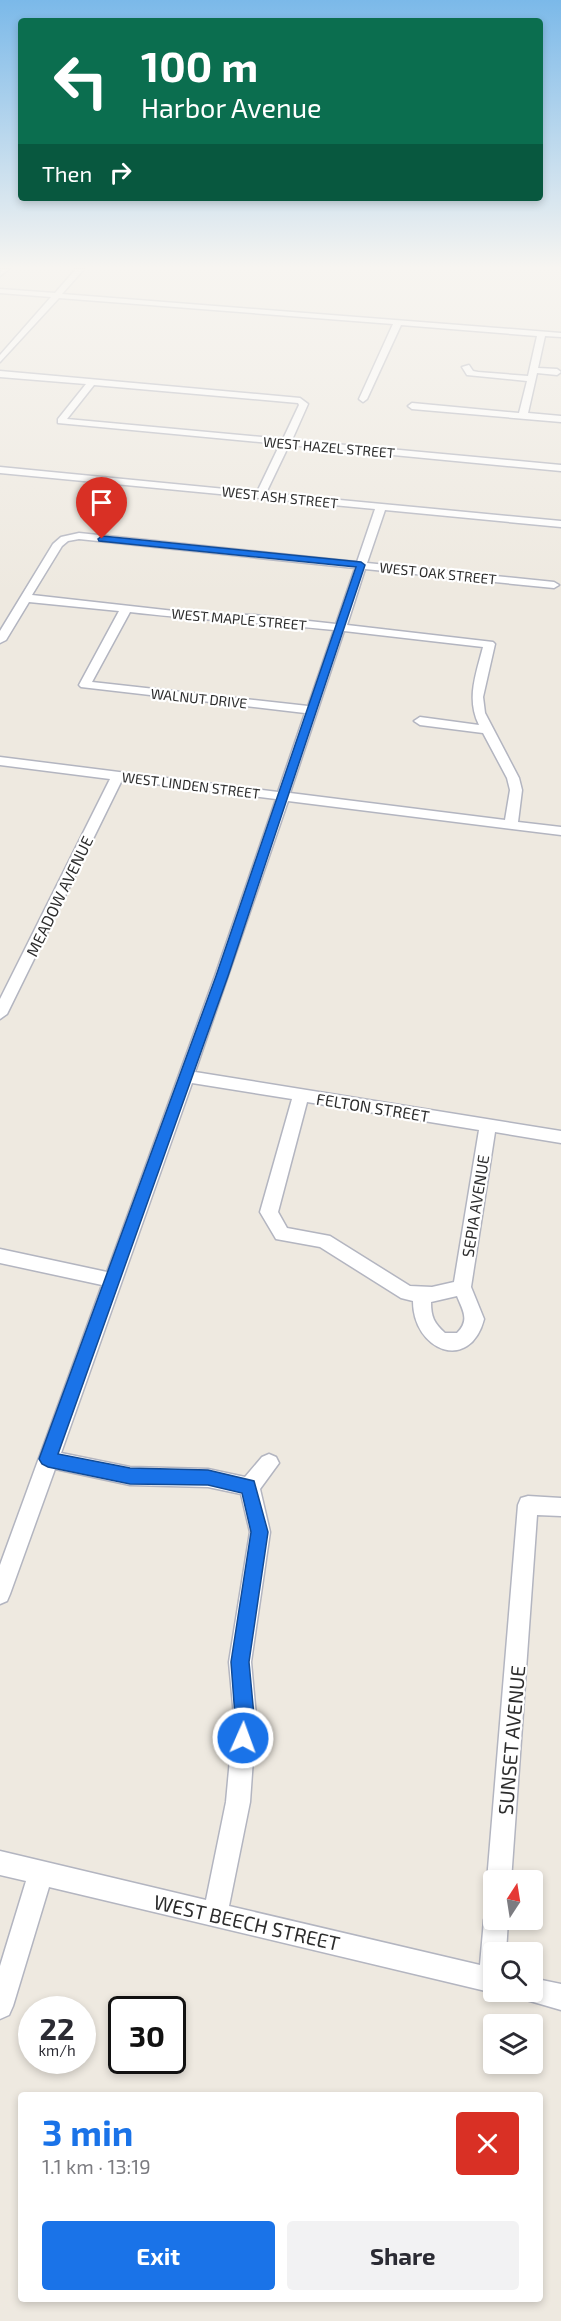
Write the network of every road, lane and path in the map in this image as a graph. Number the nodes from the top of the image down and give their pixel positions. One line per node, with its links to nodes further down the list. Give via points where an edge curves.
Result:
1 (38, 377): 5 (street)
2 (373, 377): 6 (street)
3 (509, 377): 4 (street)
4 (532, 379): 8 (street)
5 (92, 382): 10 (street, via 300,401 304,404 302,410); 10 (street, WEST HAZEL STREET, via 61,421)
6 (363, 399)
7 (412, 406): 8 (street)
8 (523, 416): 9 (street)
9 (561, 419)
10 (285, 444): 11 (street, WEST HAZEL STREET); 13 (street)
11 (561, 468)
12 (0, 470): 13 (street, WEST ASH STREET)
13 (260, 495): 14 (street, WEST ASH STREET)
14 (381, 507): 15 (street, WEST ASH STREET); 16 (street)
15 (561, 524)
16 (361, 565): 17 (street, WEST OAK STREET); 18 (street, WEST OAK STREET, via 68,533); 20 (street)
17 (554, 585)
18 (26, 598): 19 (street, WEST MAPLE STREET); 21 (street)
19 (126, 609): 20 (street, WEST MAPLE STREET); 22 (street, WALNUT DRIVE, via 85,685)
20 (339, 628): 22 (street); 24 (street, WEST MAPLE STREET, via 489,644 477,697 479,713)
21 (0, 639)
22 (312, 710): 27 (street)
23 (420, 721): 24 (street)
24 (488, 730): 28 (street, via 516,789)
25 (0, 761): 26 (street, WEST LINDEN STREET)
26 (118, 776): 27 (street, WEST LINDEN STREET); 30 (street, MEADOW AVENUE)
27 (283, 796): 28 (street, WEST LINDEN STREET); 31 (street)
28 (511, 825): 29 (street, WEST LINDEN STREET)
29 (561, 831)
30 (0, 1014)
31 (186, 1076): 32 (street, FELTON STREET); 36 (street)
32 (300, 1095): 33 (street, FELTON STREET); 38 (street, via 268,1212 282,1234 324,1241 407,1293)
33 (488, 1125): 34 (street, FELTON STREET); 37 (street, SEPIA AVENUE)
34 (561, 1137)
35 (0, 1256): 36 (street)
36 (112, 1280): 39 (street)
37 (462, 1287): 38 (street); 38 (street, via 475,1319 472,1330 462,1340 451,1342 440,1340 430,1331 422,1316)
38 (422, 1294)
39 (48, 1459): 41 (street, via 130,1476 208,1478); 43 (street)
40 (269, 1463): 41 (street)
41 (249, 1486): 47 (street, via 260,1532 240,1662 245,1716 238,1802)
42 (561, 1507): 45 (street, SUNSET AVENUE, via 528,1505)
43 (0, 1594)
44 (0, 1863): 46 (street, WEST BEECH STREET)
45 (500, 1870)
46 (41, 1872): 47 (street, WEST BEECH STREET); 51 (street)
47 (215, 1914): 48 (street, WEST BEECH STREET)
48 (483, 1979)
49 (543, 1993): 50 (street)
50 (561, 1997)
51 (0, 2006)

